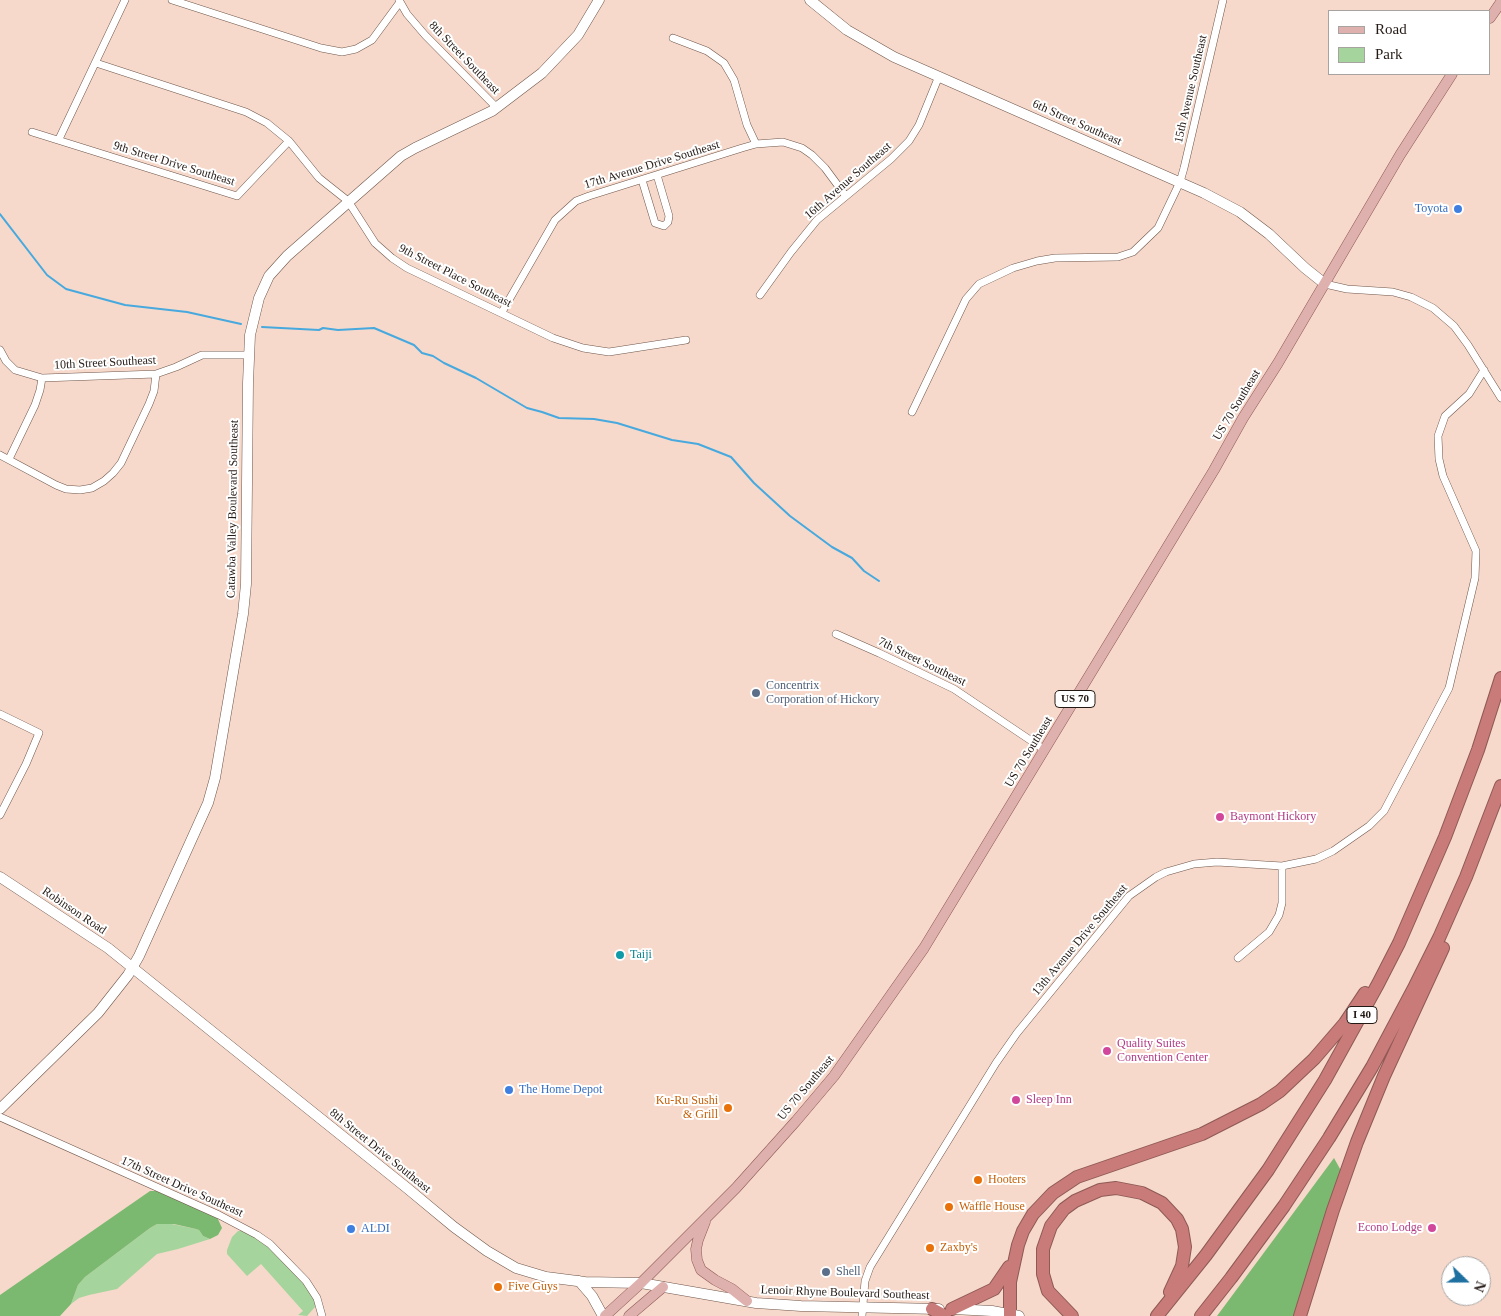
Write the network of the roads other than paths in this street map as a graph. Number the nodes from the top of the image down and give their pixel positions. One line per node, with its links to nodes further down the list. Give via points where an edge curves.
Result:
1 (125, 0): 10 (street)
2 (172, 0): 6 (street, via 342,52 372,40)
3 (599, 0): 13 (street, Catawba Valley Boulevard Southeast, via 578,35 556,61)
4 (810, 0): 12 (street, 6th Street Southeast, via 866,42)
5 (1223, 0): 20 (street, 15th Avenue Southeast)
6 (399, 1): 13 (street, 8th Street Southeast, via 425,35)
7 (1501, 2): 8 (main road)
8 (1491, 17)
9 (673, 38): 17 (street, via 707,51 724,63 734,80)
10 (96, 63): 15 (street); 16 (street, 9th Street Place Southeast, via 246,112 267,123)
11 (1451, 75): 23 (main road, US 70 Southeast / US 70, via 1400,155)
12 (939, 76): 20 (street, 6th Street Southeast); 21 (street, 16th Avenue Southeast, via 909,141)
13 (496, 108): 22 (street, Catawba Valley Boulevard Southeast, via 415,148)
14 (32, 132): 15 (street, 9th Street Drive Southeast)
15 (59, 140): 16 (street, 9th Street Drive Southeast, via 237,196)
16 (289, 141): 22 (street, 9th Street Place Southeast, via 319,178)
17 (756, 144): 18 (street, 17th Avenue Drive Southeast); 21 (street, 17th Avenue Drive Southeast, via 783,142 802,148 825,168)
18 (657, 174): 19 (street, 17th Avenue Drive Southeast); 19 (street, via 669,216 664,226 655,223)
19 (642, 180): 25 (street, 17th Avenue Drive Southeast, via 589,196 566,209 546,233)
20 (1180, 182): 23 (street, 6th Street Southeast, via 1247,217); 33 (street, 15th Avenue Southeast, via 1158,228 1133,252 1118,256 1037,261 980,284 966,299)
21 (845, 195): 24 (street, 16th Avenue Southeast, via 816,220)
22 (348, 201): 25 (street, 9th Street Place Southeast, via 375,243 392,258); 28 (street, Catawba Valley Boulevard Southeast, via 286,256 269,276 253,319)
23 (1325, 284): 29 (street, via 1346,289 1394,292 1421,301 1454,326); 39 (main road, US 70 Southeast / US 70)
24 (760, 295)
25 (502, 312): 26 (street, 9th Street Place Southeast, via 558,340 591,350 609,352)
26 (686, 340)
27 (0, 350): 31 (street, 10th Street Southeast, via 15,370)
28 (248, 355): 30 (street, 10th Street Southeast, via 202,355); 47 (street, Catawba Valley Boulevard Southeast, via 246,584 215,778 196,832)
29 (1484, 370): 32 (street); 43 (street, 13th Avenue Drive Southeast, via 1469,394 1446,416 1438,436 1443,476 1472,540 1477,561 1446,695 1378,818 1323,856)
30 (156, 374): 31 (street, 10th Street Southeast); 35 (street, via 146,412 121,463 104,481 92,488 66,489)
31 (42, 378): 35 (street, via 35,405)
32 (1501, 398)
33 (912, 412)
34 (0, 455): 35 (street)
35 (9, 459)
36 (836, 634): 39 (street, 7th Street Southeast, via 954,689)
37 (1501, 678): 45 (highway, I 40, via 1460,800)
38 (0, 714): 42 (street, via 39,733)
39 (1045, 750): 50 (main road, US 70 Southeast / US 70, via 943,918 834,1076)
40 (1501, 786): 65 (highway, I 40, via 1439,938 1372,1067 1284,1206)
41 (1501, 800): 66 (highway, via 1476,870 1357,1142)
42 (0, 815)
43 (1282, 866): 46 (street, via 1282,903 1274,924 1261,940); 57 (street, 13th Avenue Drive Southeast, via 1217,862 1194,864 1156,877 1129,896 996,1063 870,1267)
44 (0, 878): 47 (street, Robinson Road, via 108,948)
45 (1427, 880): 51 (highway, via 1356,1007 1327,1045 1294,1079 1260,1104 1220,1126 1068,1182 1033,1214); 64 (highway, I 40, via 1378,984 1305,1114 1230,1223)
46 (1238, 958)
47 (132, 969): 48 (street, Catawba Valley Boulevard Southeast, via 98,1013); 52 (street, 8th Street Drive Southeast, via 471,1240 516,1268 546,1278)
48 (0, 1109)
49 (0, 1117): 60 (street, 17th Street Drive Southeast, via 258,1235 306,1281 317,1298)
50 (708, 1216): 53 (main road, US 70 Southeast / US 70); 55 (main road, via 696,1249 701,1270)
51 (1015, 1253): 58 (highway, via 994,1289); 59 (highway, via 1010,1282)
52 (579, 1281): 53 (street, 8th Street Drive Southeast); 61 (street)
53 (641, 1284): 54 (street, Lenoir Rhyne Boulevard Southeast); 61 (main road, US 70 Southeast / US 70)
54 (663, 1287): 55 (street, Lenoir Rhyne Boulevard Southeast); 62 (main road)
55 (747, 1301): 57 (street, Lenoir Rhyne Boulevard Southeast)
56 (932, 1309): 57 (street, Lenoir Rhyne Boulevard Southeast); 58 (highway)
57 (862, 1311)
58 (948, 1313): 59 (street, via 992,1311)
59 (1014, 1315)
60 (322, 1316)
61 (604, 1316)
62 (629, 1316)
63 (1072, 1316): 64 (highway, via 1046,1286 1042,1261 1046,1237 1056,1218 1075,1201 1100,1190 1116,1188 1154,1198 1172,1212 1182,1229 1185,1247 1182,1266)
64 (1156, 1316)
65 (1201, 1316)
66 (1300, 1316)

